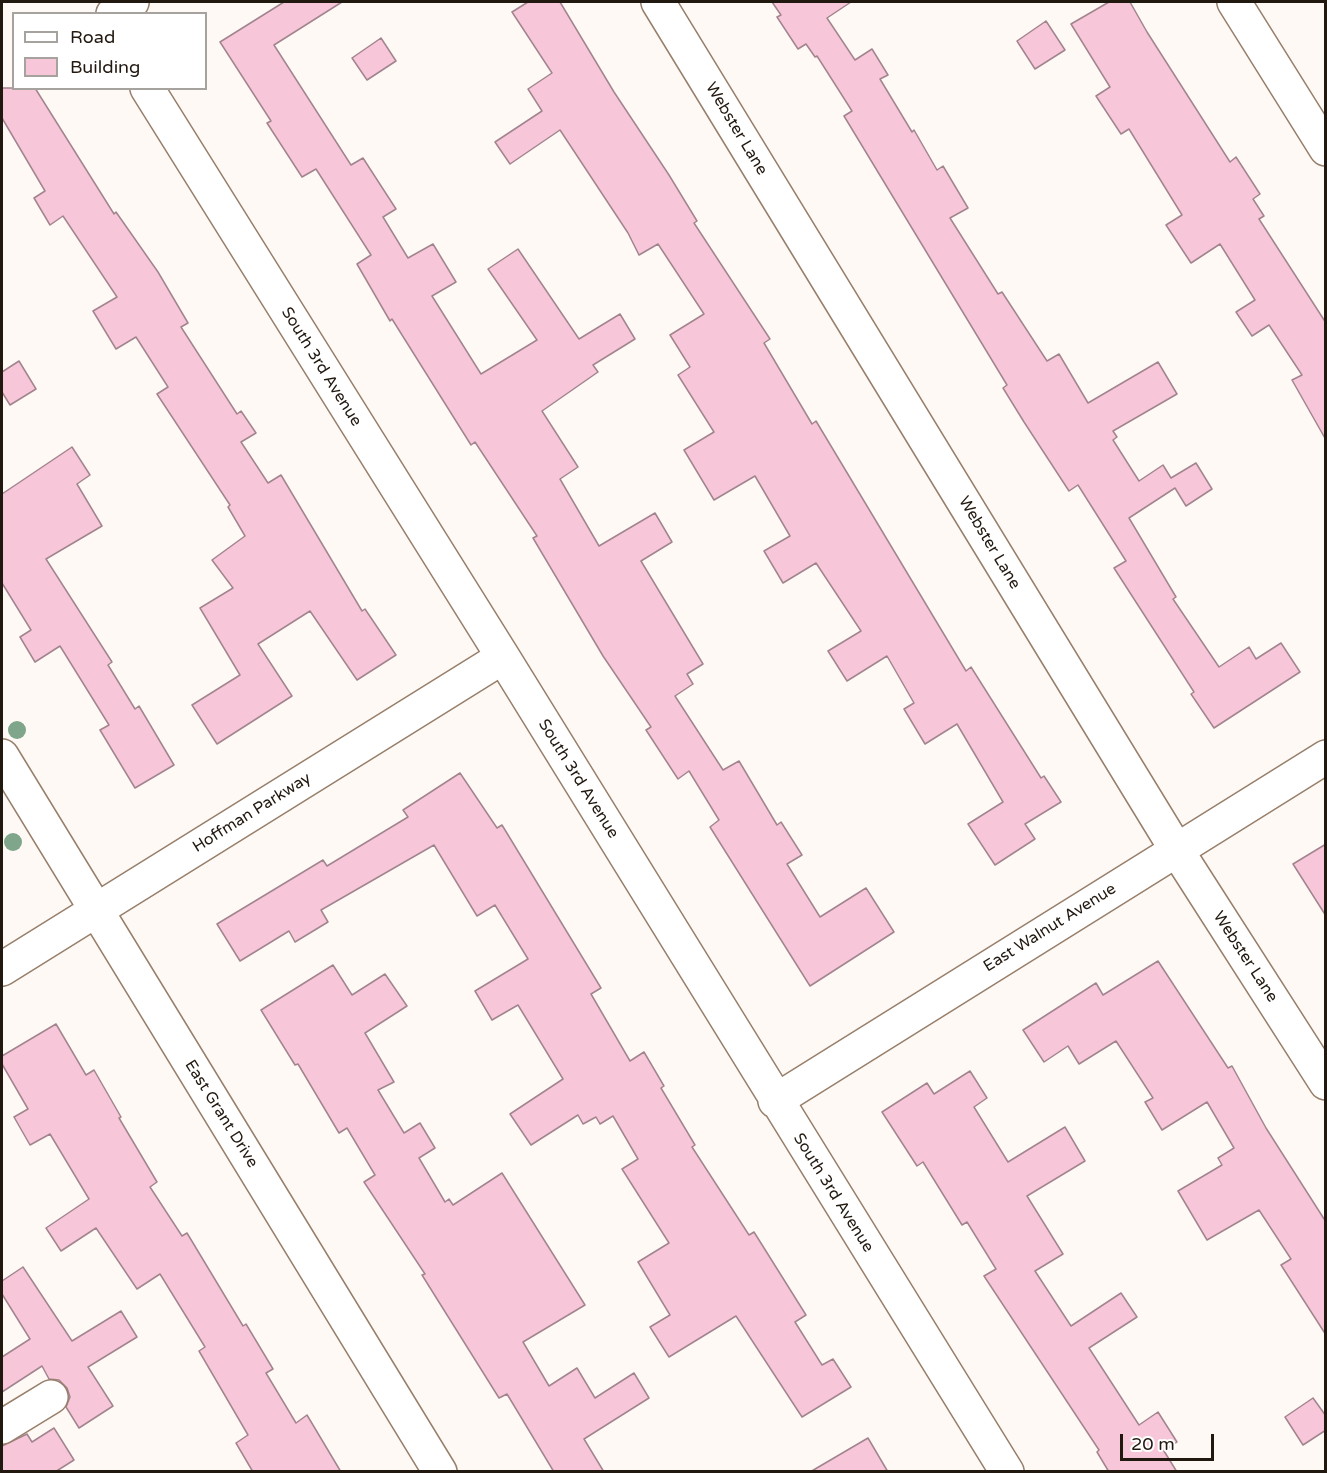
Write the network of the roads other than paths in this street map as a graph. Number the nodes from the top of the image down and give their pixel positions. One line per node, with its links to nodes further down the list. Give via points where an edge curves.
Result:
1 (132, 2): 4 (street)
2 (658, 2): 10 (street, Webster Lane)
3 (1234, 2): 6 (street)
4 (116, 12)
5 (148, 90): 7 (street, South 3rd Avenue)
6 (1326, 149)
7 (503, 657): 11 (street, Hoffman Parkway); 14 (street, South 3rd Avenue)
8 (2, 756): 11 (street, East Grant Drive)
9 (1326, 757): 10 (street, East Walnut Avenue)
10 (1176, 849): 13 (street, Webster Lane); 14 (street, East Walnut Avenue)
11 (96, 910): 12 (street, Hoffman Parkway); 17 (street, East Grant Drive)
12 (2, 969)
13 (1326, 1083)
14 (775, 1101): 18 (street, South 3rd Avenue)
15 (51, 1397): 16 (street)
16 (2, 1427)
17 (440, 1472)
18 (1006, 1472)

